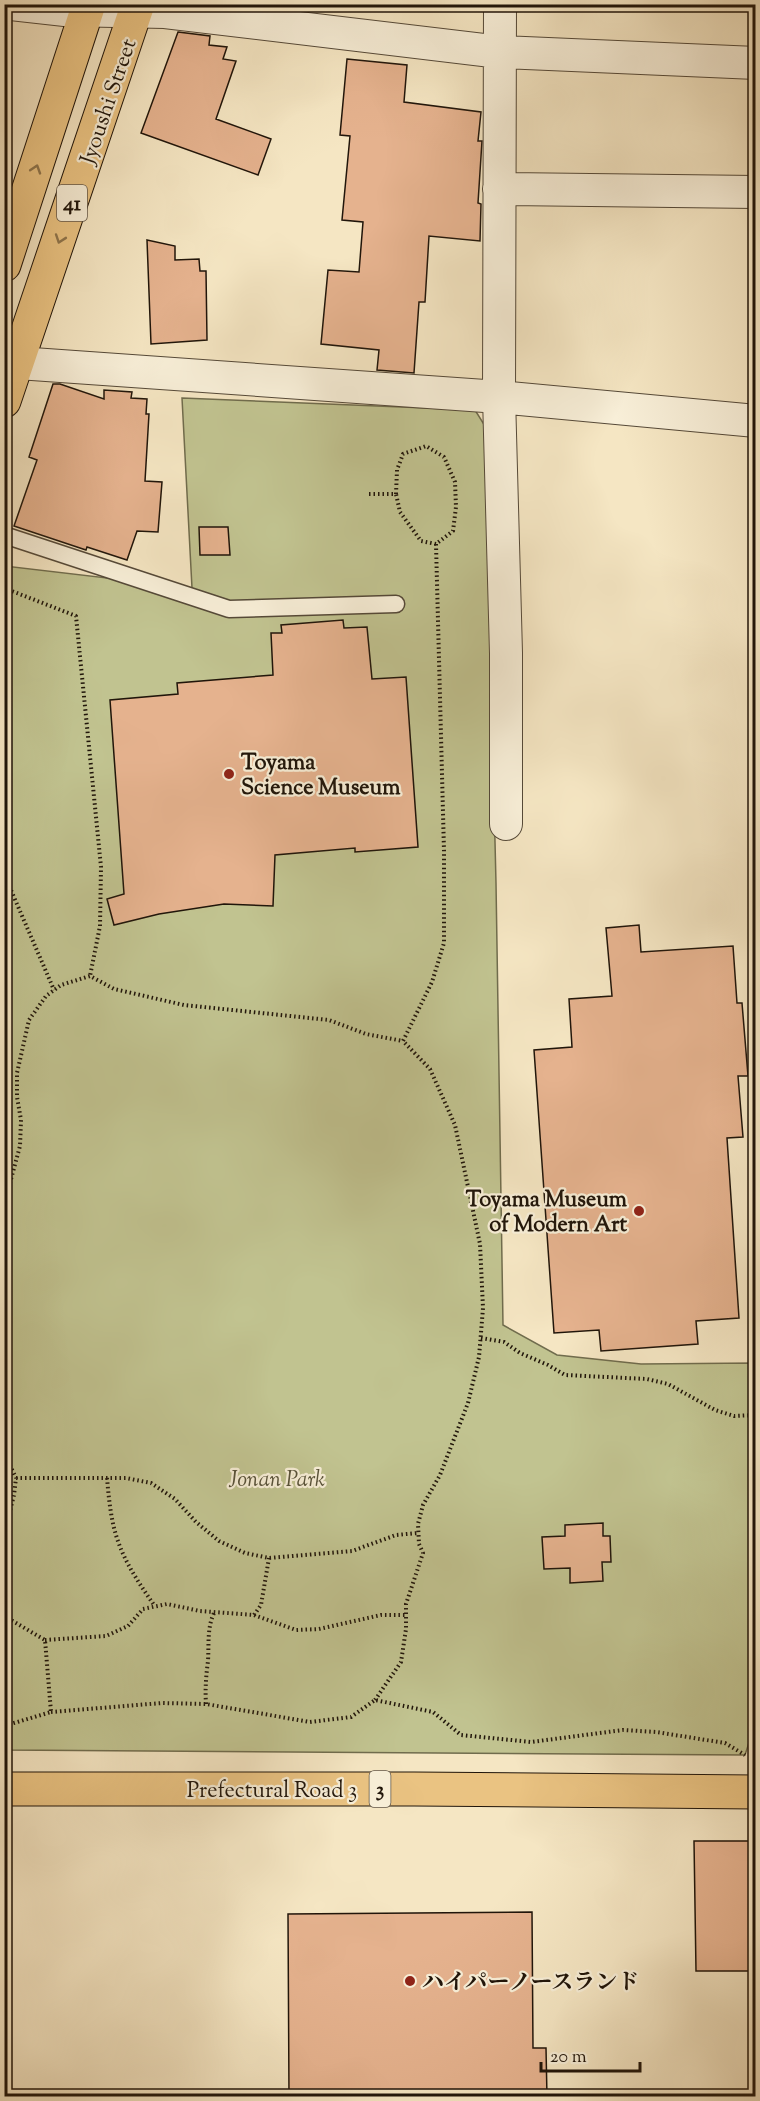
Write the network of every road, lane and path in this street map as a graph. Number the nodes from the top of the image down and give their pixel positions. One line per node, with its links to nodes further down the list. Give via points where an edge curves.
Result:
1 (12, 4): 3 (street)
2 (500, 4): 5 (street)
3 (88, 8): 4 (street); 9 (main road, Jyoushi Street / 41, one-way to 3)
4 (138, 8): 5 (street); 10 (main road, Jyoushi Street / 41, one-way to 10)
5 (500, 52): 6 (street); 7 (street)
6 (756, 63)
7 (499, 189): 8 (street); 11 (street)
8 (756, 192)
9 (4, 265)
10 (18, 363): 11 (street); 12 (main road, Jyoushi Street / 41)
11 (499, 397): 13 (street); 20 (street)
12 (4, 401)
13 (756, 421)
14 (369, 494): 15 (path)
15 (396, 494): 17 (path, via 400,512 421,541); 17 (path, via 397,470 404,454 426,446 444,457 455,482 456,507 453,531)
16 (4, 535): 19 (lane, via 229,609)
17 (435, 544): 24 (path, via 444,943 432,982)
18 (4, 588): 22 (path, via 76,616 101,867 100,926)
19 (396, 604)
20 (506, 824)
21 (4, 874): 23 (path)
22 (90, 976): 23 (path); 24 (path, via 114,989 184,1005 329,1020 366,1034)
23 (54, 990): 25 (path, via 28,1020 17,1073 20,1146)
24 (403, 1041): 26 (path, via 430,1069 455,1125 480,1244)
25 (4, 1205)
26 (481, 1338): 27 (path, via 504,1342 565,1375 647,1379 668,1384 715,1410 734,1416); 31 (path, via 468,1403 440,1475 423,1505)
27 (756, 1414)
28 (4, 1453): 29 (path)
29 (16, 1478): 30 (path); 32 (path)
30 (107, 1478): 33 (path, via 152,1483 176,1498 219,1541); 34 (path, via 118,1543)
31 (418, 1533): 33 (path, via 396,1535 352,1551); 37 (path, via 423,1553)
32 (4, 1534)
33 (269, 1558): 36 (path, via 261,1605)
34 (154, 1605): 35 (path); 39 (path, via 143,1609 128,1626 106,1636)
35 (214, 1613): 36 (path); 41 (path, via 209,1623)
36 (254, 1615): 37 (path, via 296,1630 319,1629 381,1615)
37 (406, 1615): 40 (path, via 401,1662)
38 (4, 1616): 39 (path)
39 (45, 1640): 42 (path)
40 (375, 1700): 41 (path, via 351,1717 309,1722); 44 (path, via 433,1712 461,1735 531,1742 623,1730 656,1732 725,1743)
41 (206, 1704): 42 (path, via 162,1703)
42 (51, 1712): 43 (path)
43 (4, 1726)
44 (746, 1755)
45 (4, 1789): 46 (main road, Prefectural Road 3 / 3)
46 (756, 1792)

